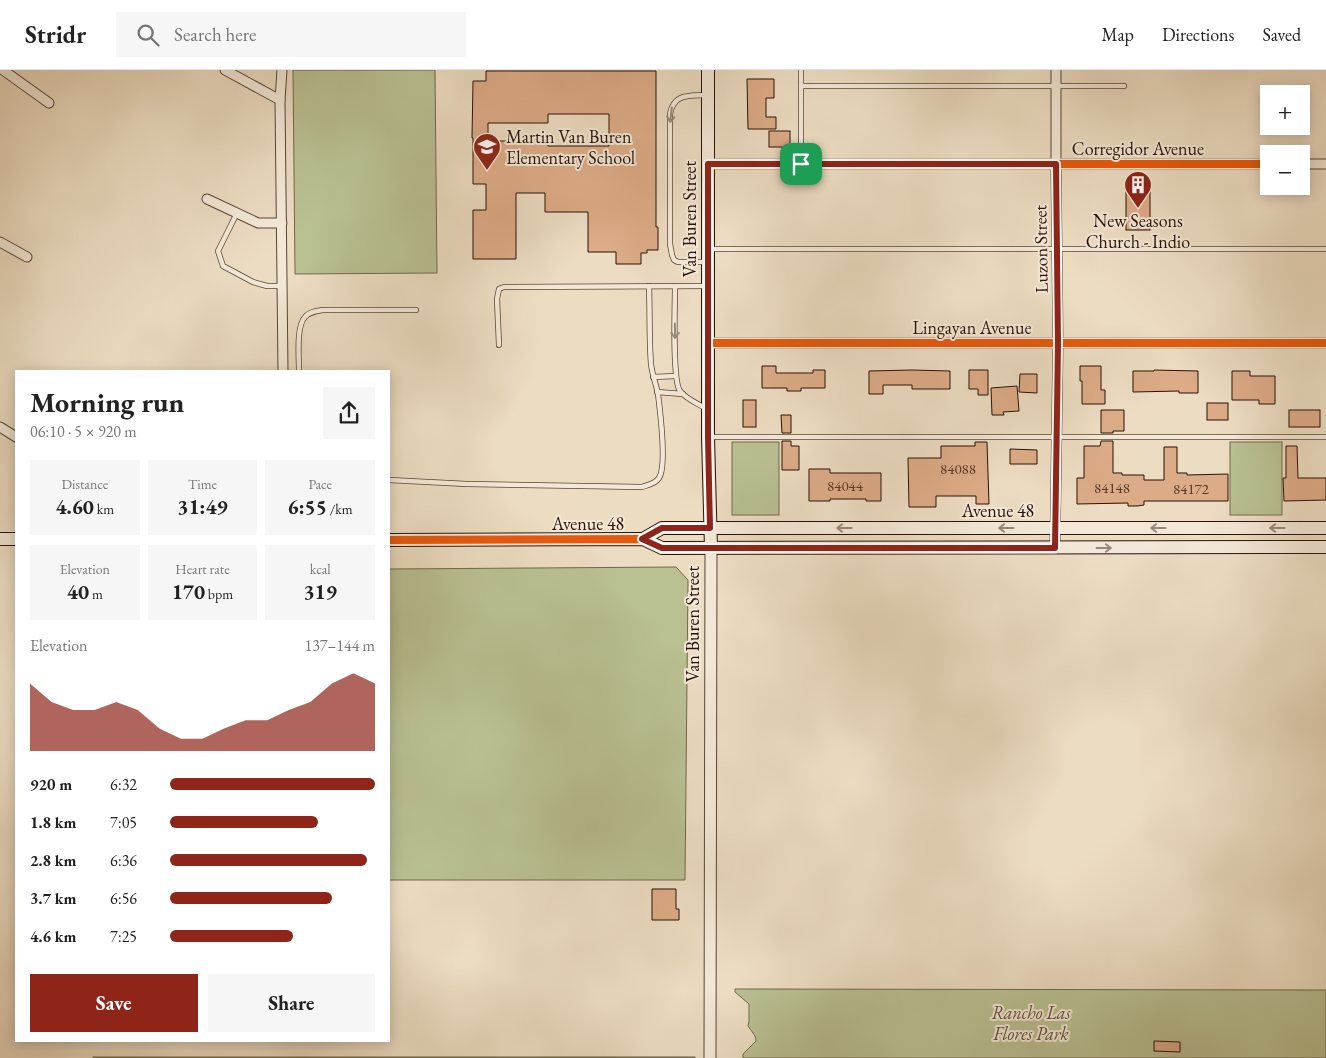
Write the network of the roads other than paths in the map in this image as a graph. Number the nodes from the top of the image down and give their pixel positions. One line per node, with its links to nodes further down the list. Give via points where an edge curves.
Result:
1 (3, 70): 12 (street)
2 (225, 70): 11 (street)
3 (282, 70): 11 (street)
4 (708, 70): 10 (main road, Van Buren Street)
5 (801, 70): 7 (lane)
6 (1056, 70): 8 (street, Luzon Street)
7 (801, 86): 8 (lane); 14 (lane)
8 (1056, 86): 9 (lane); 15 (street, Luzon Street)
9 (1124, 86)
10 (708, 95): 13 (main road, Van Buren Street); 25 (lane, one-way to 25, via 684,96 677,100 670,114 672,255 678,262)
11 (280, 100): 21 (street)
12 (49, 102)
13 (708, 164): 14 (street, Corregidor Avenue); 25 (main road, Van Buren Street)
14 (801, 164): 15 (street, Corregidor Avenue)
15 (1056, 164): 16 (street, Corregidor Avenue); 23 (street, Luzon Street)
16 (1260, 164)
17 (1310, 164): 18 (street)
18 (1326, 164)
19 (208, 199): 20 (street)
20 (237, 213): 21 (street, via 258,223); 27 (lane, via 218,251 223,266 253,282)
21 (282, 223): 27 (street)
22 (0, 242): 26 (street)
23 (1057, 249): 24 (lane); 25 (lane); 33 (street, Luzon Street)
24 (1326, 249)
25 (708, 255): 30 (main road, Van Buren Street)
26 (27, 257)
27 (282, 286): 36 (street)
28 (649, 286): 29 (lane); 35 (lane, via 504,287 499,289 497,299); 39 (lane)
29 (675, 286): 30 (lane); 38 (lane, one-way to 38)
30 (708, 286): 32 (main road, Van Buren Street)
31 (416, 310): 37 (lane, via 323,310 308,314 300,325)
32 (708, 344): 33 (street, Lingayan Avenue); 42 (main road, Van Buren Street)
33 (1058, 344): 34 (street, Lingayan Avenue); 46 (street, Luzon Street)
34 (1326, 344)
35 (499, 345)
36 (283, 370)
37 (299, 370)
38 (676, 376): 39 (lane); 41 (lane)
39 (653, 377): 40 (lane)
40 (658, 392): 41 (lane); 48 (lane, via 662,469 652,484 642,487)
41 (682, 394): 42 (lane)
42 (708, 410): 45 (main road, Van Buren Street)
43 (0, 427): 44 (street)
44 (15, 436)
45 (708, 437): 46 (lane); 49 (main road, Van Buren Street)
46 (1057, 437): 47 (lane); 50 (street, Luzon Street)
47 (1326, 437)
48 (390, 480)
49 (710, 528): 50 (main road, Avenue 48, one-way to 49); 54 (main road, Avenue 48, via 662,528); 58 (main road, Van Buren Street)
50 (1055, 528): 51 (main road, Avenue 48, one-way to 50); 59 (street, Luzon Street)
51 (1326, 528)
52 (0, 539): 53 (main road)
53 (15, 539)
54 (642, 539): 56 (main road, Avenue 48); 58 (main road, Avenue 48, via 662,548)
55 (1326, 539): 60 (main road, via 1266,539)
56 (390, 540)
57 (1326, 547): 60 (main road, Avenue 48)
58 (711, 548): 59 (main road, Avenue 48); 61 (street, Van Buren Street)
59 (1055, 548): 60 (main road, Avenue 48, one-way to 60)
60 (1240, 548)
61 (710, 1058)

